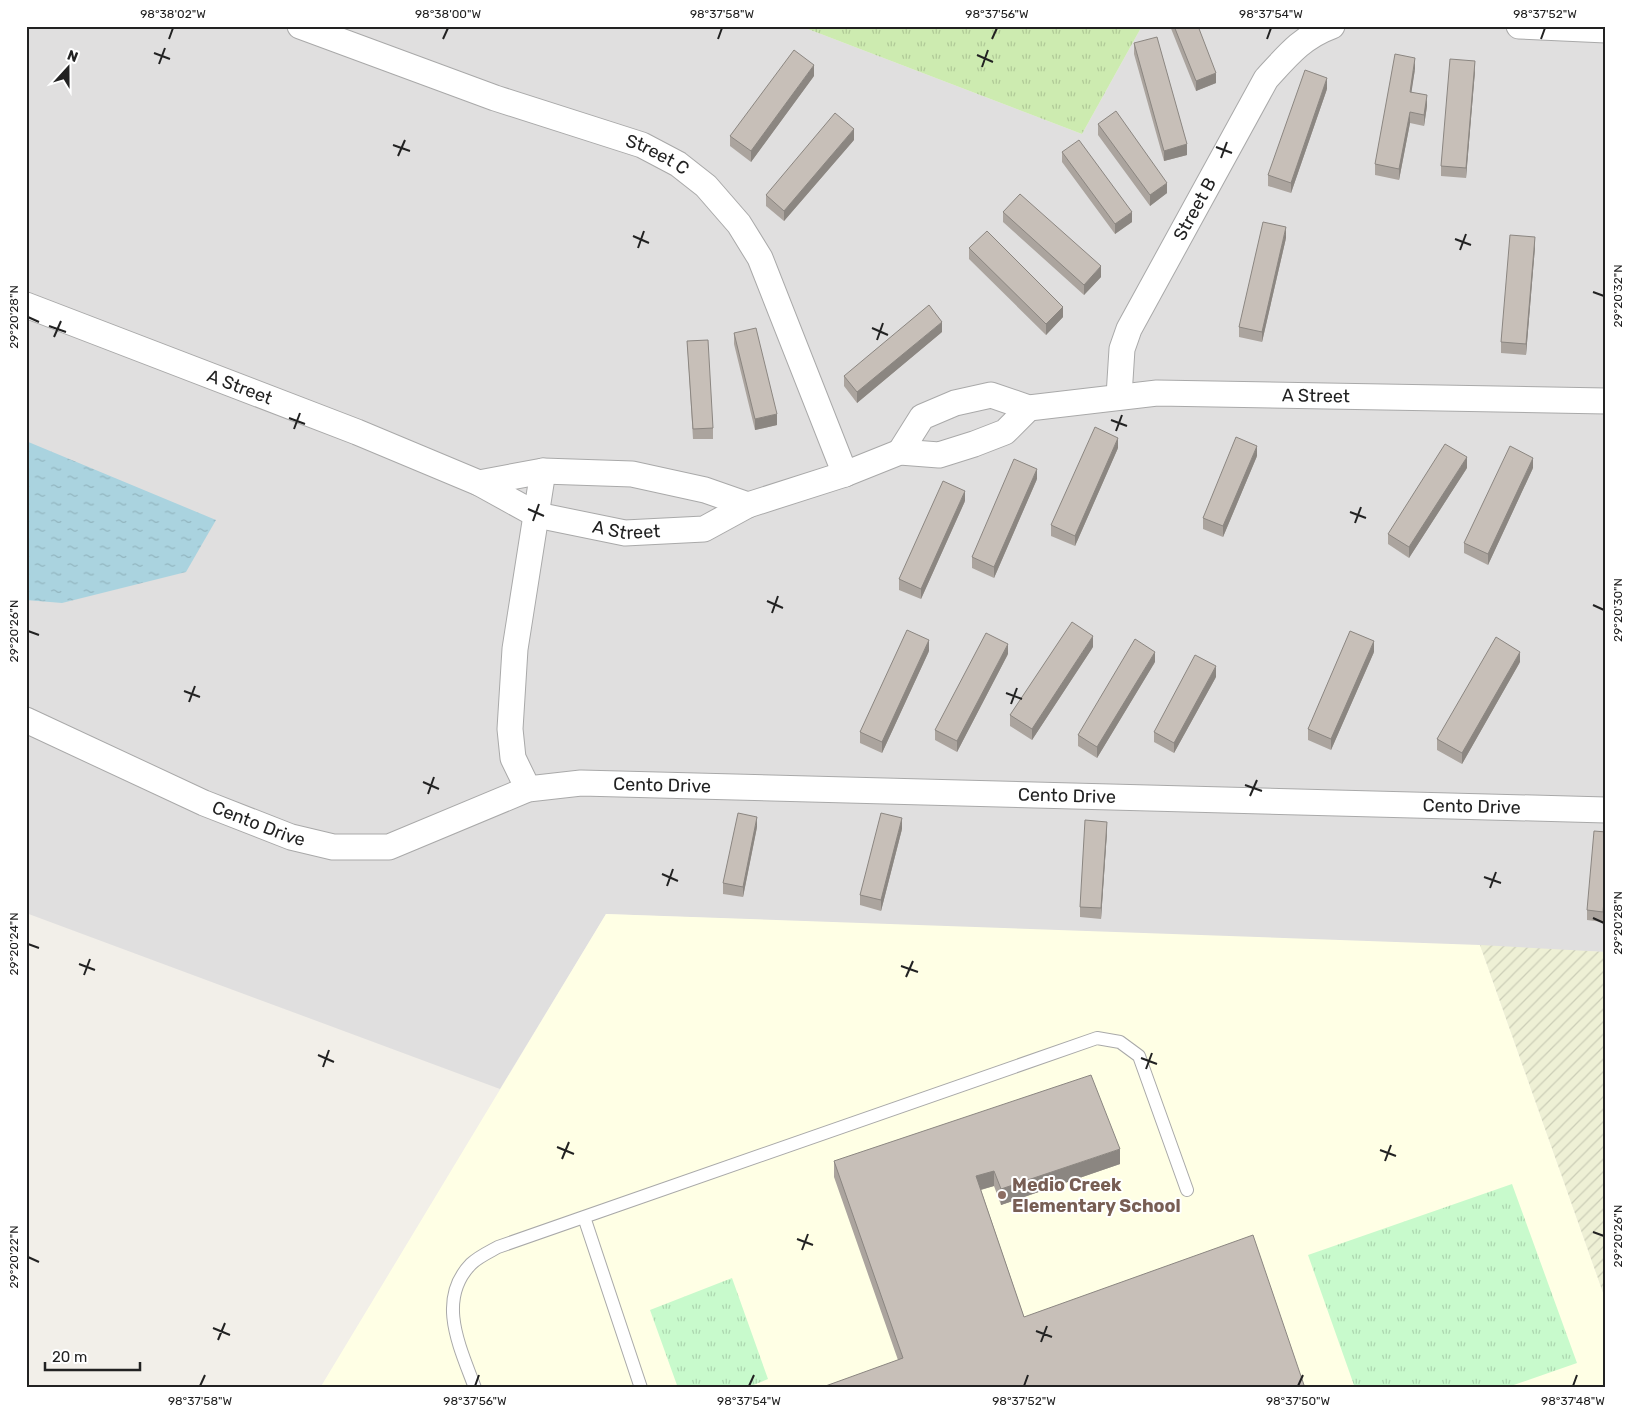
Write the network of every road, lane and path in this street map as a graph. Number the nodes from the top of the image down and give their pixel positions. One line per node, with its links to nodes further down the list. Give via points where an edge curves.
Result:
1 (300, 26): 11 (street, Street C, via 495,98 642,145 678,164 706,186 739,224 760,258)
2 (1332, 26): 6 (street, Street B, via 1313,33 1266,79 1129,329 1122,349)
3 (1519, 26): 4 (street)
4 (1606, 30)
5 (26, 305): 12 (street, A Street, via 357,432)
6 (1119, 396): 7 (street, A Street, via 1157,393); 8 (street, A Street)
7 (1606, 401)
8 (1029, 408): 9 (street, A Street, via 1005,432 974,444 939,455); 9 (street, A Street, via 992,395 955,403 922,417)
9 (900, 452): 11 (street, A Street)
10 (543, 472): 12 (street); 13 (street, via 632,474 705,490); 14 (street)
11 (845, 474): 13 (street, A Street)
12 (479, 483): 14 (street, A Street)
13 (748, 505): 14 (street, A Street, via 704,528 625,533)
14 (537, 515): 16 (street, via 515,650 510,729 513,758)
15 (26, 720): 16 (street, Cento Drive, via 204,803 291,837 333,847 389,846)
16 (528, 789): 17 (street, Cento Drive, via 581,783)
17 (1606, 810)
18 (1187, 1190): 19 (lane, via 1139,1056 1120,1042 1097,1038)
19 (584, 1217): 20 (lane, via 498,1247 472,1263 454,1288 453,1326); 21 (lane)
20 (474, 1388)
21 (641, 1388)

